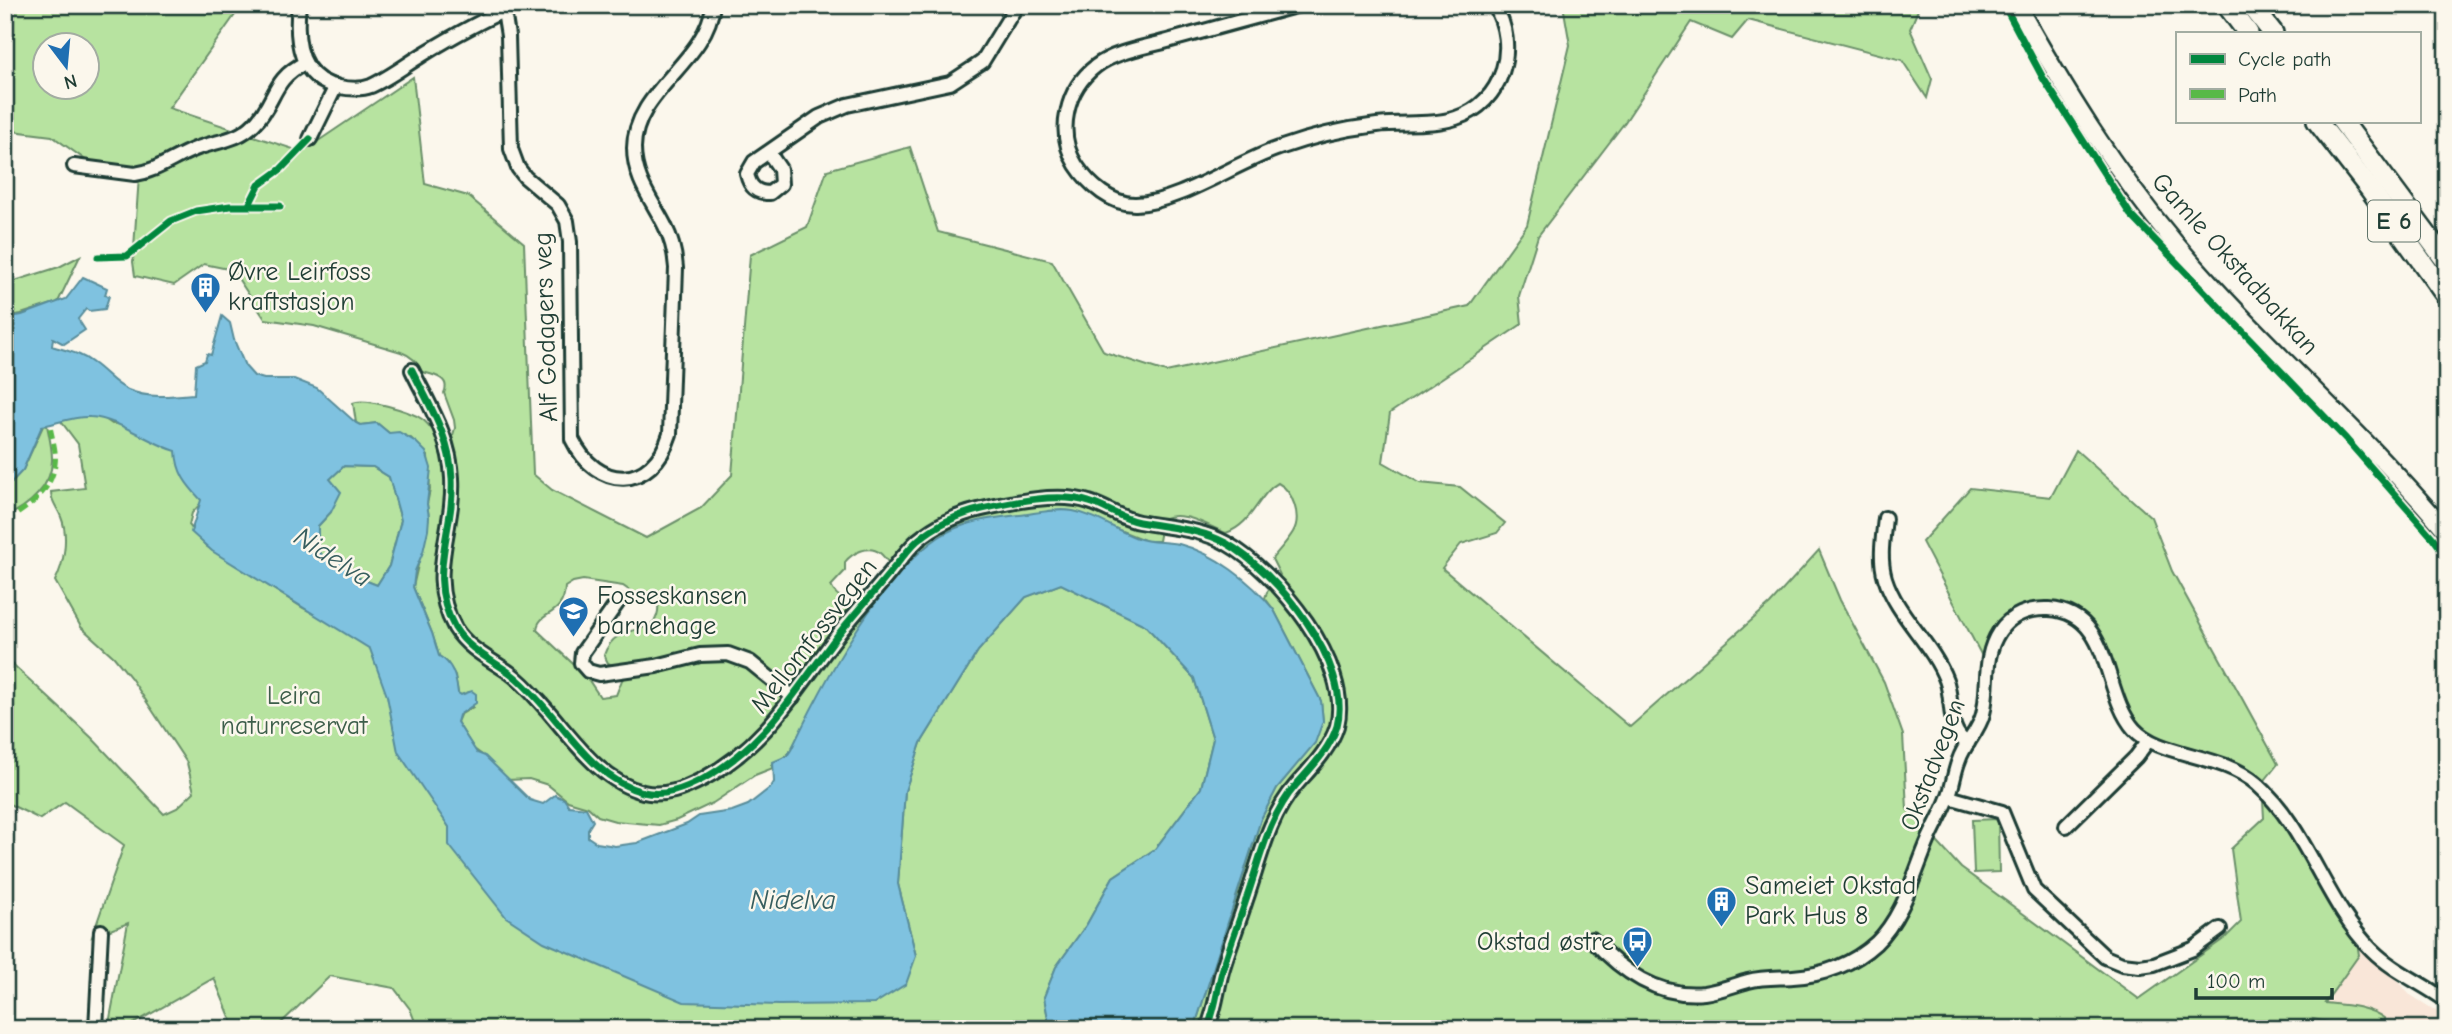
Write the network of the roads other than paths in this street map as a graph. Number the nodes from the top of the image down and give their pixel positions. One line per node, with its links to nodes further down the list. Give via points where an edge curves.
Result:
1 (299, 5): 13 (street, via 297,38)
2 (517, 5): 10 (street)
3 (713, 5): 10 (street, Alf Godagers veg, via 702,40 656,94 634,139 640,183 666,228 676,268 670,435 655,465 624,479 593,469 572,439 567,221 552,197 518,168 511,149 509,36)
4 (1017, 5): 18 (street, via 982,62 950,83 847,105 819,117)
5 (1299, 5): 6 (street, via 1142,48 1096,66 1075,90 1066,114 1068,149 1083,176 1105,195 1135,204 1174,195 1276,148 1316,137 1377,125 1458,118 1491,94 1504,69 1506,34)
6 (1494, 5)
7 (2017, 5): 24 (main road, Gamle Okstadbakkan, via 2101,145 2175,243)
8 (2227, 5): 11 (highway)
9 (2251, 5): 12 (highway)
10 (503, 11): 14 (street, via 371,86)
11 (2247, 32)
12 (2272, 32)
13 (305, 63): 14 (street, via 318,78); 19 (street, via 278,83 253,126 234,138 145,172)
14 (335, 86): 17 (street)
15 (2318, 122): 21 (highway, E 6)
16 (2343, 122): 20 (highway, E 6)
17 (310, 139)
18 (769, 153)
19 (74, 166)
20 (2447, 262)
21 (2447, 297)
22 (412, 370): 26 (street, Mellomfossvegen, via 451,458 451,507 440,570 452,621 471,647 531,691 594,762 642,792 680,790 742,754)
23 (1885, 518): 28 (street, via 1885,580 1945,678 1954,729)
24 (2447, 532)
25 (618, 602): 26 (street, Mellomfossvegen, via 582,653 581,663 593,674 729,654 750,662)
26 (793, 697): 36 (street, Mellomfossvegen, via 838,634 918,540 952,519 981,509 1064,497 1088,501 1135,522 1203,533 1247,558 1297,609 1316,638 1339,692 1337,726 1326,750 1284,799 1271,824)
27 (2148, 741): 28 (street, Okstadvegen, via 2132,727 2093,635 2066,612 2050,609 2021,613 2000,631 1987,662 1983,716); 30 (street); 34 (street, via 2217,761 2258,785 2283,814 2371,949)
28 (1968, 743): 29 (street, Okstadvegen, via 1959,758)
29 (1949, 797): 31 (street, via 2002,812 2034,890 2105,957 2122,964 2154,964 2193,949); 33 (street, Okstadvegen, via 1891,924 1876,942 1836,968 1762,978 1707,993 1674,992 1658,989 1618,965)
30 (2066, 826)
31 (2220, 929)
32 (101, 931): 35 (street)
33 (1592, 939)
34 (2447, 1001)
35 (96, 1029)
36 (1207, 1029)

